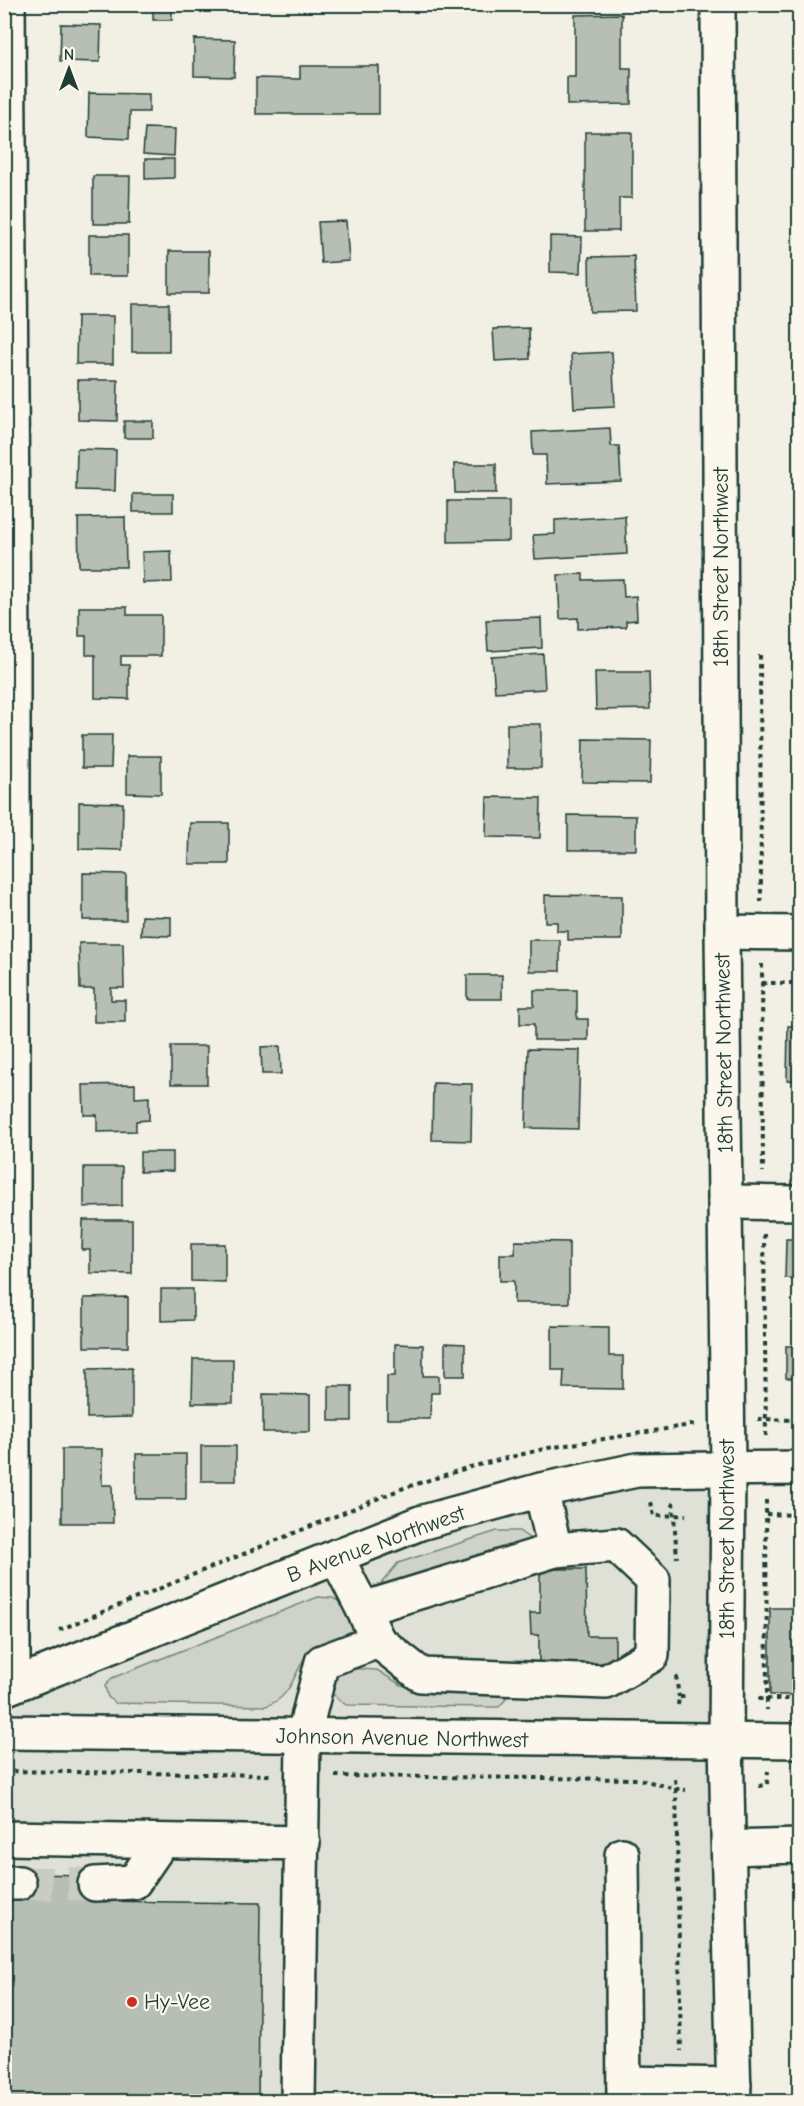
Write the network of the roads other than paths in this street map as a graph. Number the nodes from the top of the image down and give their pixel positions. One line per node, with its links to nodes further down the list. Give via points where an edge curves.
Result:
1 (8, 4): 14 (street, via 13,650)
2 (718, 4): 3 (street, 18th Street Northwest)
3 (722, 932): 4 (street); 5 (street, 18th Street Northwest)
4 (800, 933)
5 (725, 1202): 6 (street); 7 (street, 18th Street Northwest)
6 (800, 1203)
7 (728, 1467): 8 (street, B Avenue Northwest); 9 (street, B Avenue Northwest, via 637,1470); 17 (street, 18th Street Northwest)
8 (800, 1468)
9 (541, 1490): 10 (street); 11 (street, B Avenue Northwest, via 420,1523)
10 (555, 1550): 12 (street); 13 (street, via 616,1545 653,1580 652,1655 606,1682 421,1675)
11 (336, 1556): 12 (street); 14 (street, B Avenue Northwest)
12 (363, 1609): 13 (street)
13 (378, 1641): 16 (street, via 322,1662)
14 (9, 1687)
15 (4, 1732): 16 (street, Johnson Avenue Northwest)
16 (303, 1738): 17 (street, Johnson Avenue Northwest); 21 (street)
17 (726, 1741): 18 (street, Johnson Avenue Northwest); 23 (street, 18th Street Northwest)
18 (800, 1741)
19 (4, 1838): 20 (street)
20 (162, 1840): 21 (street); 25 (street, via 134,1882)
21 (303, 1843): 28 (street)
22 (800, 1846): 23 (street)
23 (729, 1848): 27 (street, 18th Street Northwest)
24 (622, 1856): 26 (street)
25 (95, 1884)
26 (624, 2092): 27 (street, via 681,2084)
27 (734, 2093)
28 (298, 2102)

